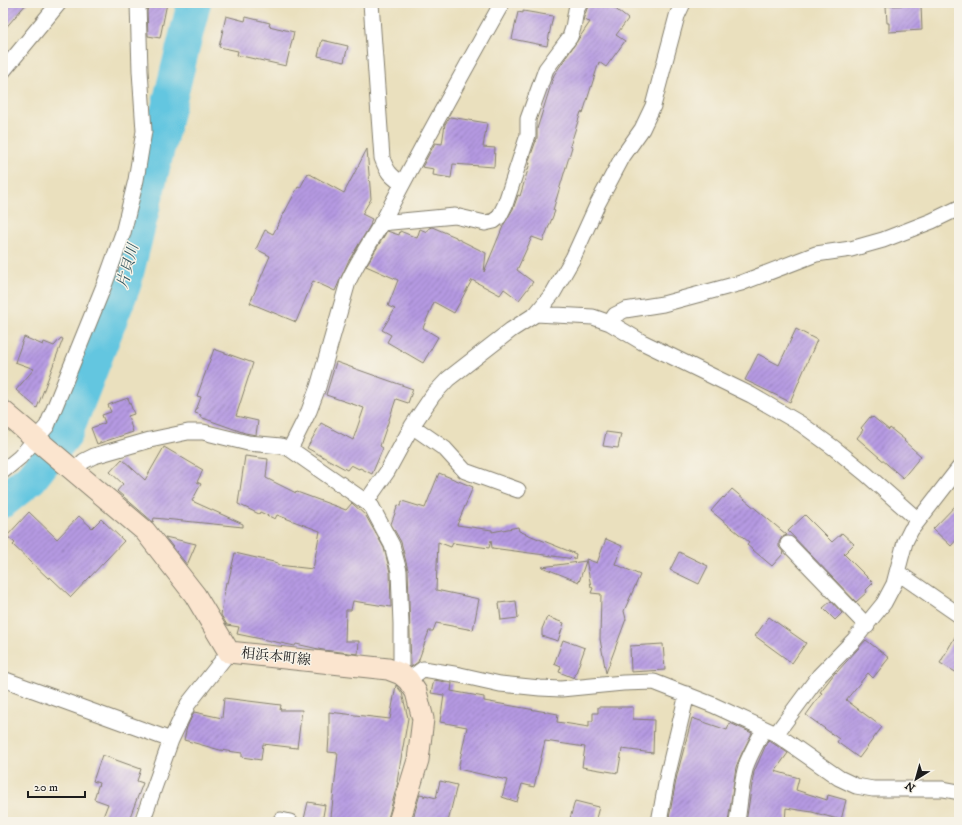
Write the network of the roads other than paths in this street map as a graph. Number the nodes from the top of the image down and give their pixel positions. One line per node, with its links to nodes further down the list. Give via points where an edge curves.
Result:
1 (138, 3): 15 (street, via 144,131 136,180 123,233 105,283 47,426)
2 (371, 3): 8 (street, via 382,158 386,170)
3 (502, 3): 8 (street)
4 (580, 3): 10 (street, via 570,37 546,69 528,119 528,135 499,217 485,223 455,216)
5 (683, 3): 11 (street, via 677,16 653,106 598,203 573,258 553,292)
6 (56, 4): 7 (street)
7 (3, 71)
8 (402, 184): 10 (street)
9 (959, 208): 12 (street, via 883,240 851,249 816,254 741,283 663,304 625,310 615,315)
10 (381, 223): 16 (street, via 348,282 318,387)
11 (536, 314): 12 (street, via 593,317); 14 (street, via 448,379 433,395)
12 (610, 323): 22 (street, via 642,342 751,395 800,424 866,474)
13 (3, 411): 15 (main road, 相浜本町線)
14 (412, 426): 20 (street, via 445,449 465,471); 21 (street, via 387,472)
15 (38, 441): 17 (main road, 相浜本町線); 19 (street)
16 (290, 449): 17 (street, via 248,443 203,432 188,432 150,440); 21 (street)
17 (68, 465): 27 (main road, 相浜本町線, via 145,531 195,595)
18 (959, 468): 22 (street)
19 (3, 471)
20 (518, 490)
21 (366, 502): 28 (street, via 372,507 392,545 399,571)
22 (918, 520): 24 (street, via 905,542)
23 (788, 544): 26 (street)
24 (896, 572): 25 (street); 26 (street, via 894,584 884,603)
25 (959, 615)
26 (867, 626): 31 (street)
27 (229, 652): 28 (main road, 相浜本町線, via 388,669); 32 (street, via 188,704)
28 (404, 677): 30 (street, via 423,669 500,684 561,689 654,682); 35 (main road, via 416,692 423,719 418,760)
29 (3, 679): 32 (street)
30 (687, 694): 31 (street); 36 (street)
31 (770, 731): 33 (street, via 839,778 856,786 873,789 943,789); 37 (street, via 754,747 747,764)
32 (171, 740): 34 (street)
33 (959, 792)
34 (142, 822)
35 (399, 822)
36 (659, 822)
37 (737, 822)

